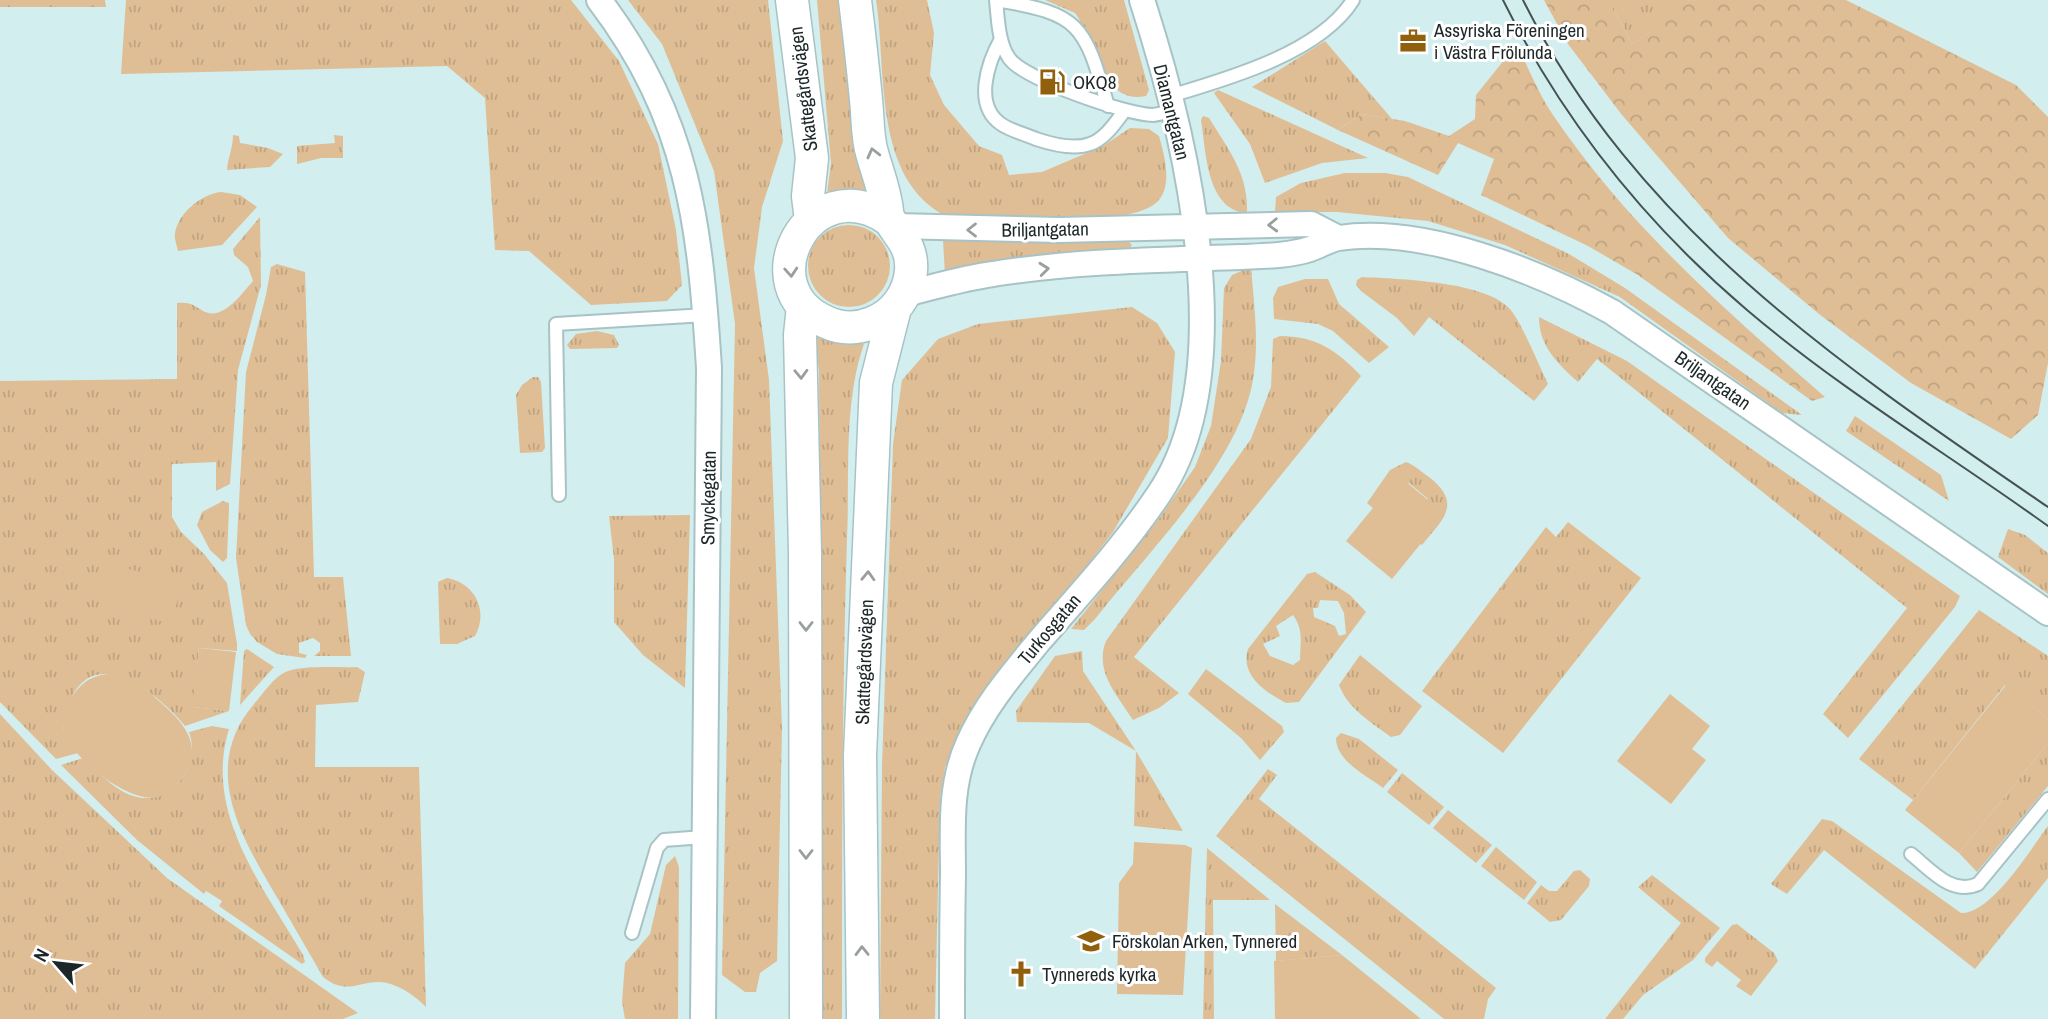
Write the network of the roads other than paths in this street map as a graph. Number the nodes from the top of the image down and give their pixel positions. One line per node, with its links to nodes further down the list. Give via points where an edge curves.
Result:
1 (599, 0): 18 (street, Smyckegatan, via 643,65 676,139 698,237)
2 (792, 0): 11 (street, Skattegårdsvägen, via 812,158)
3 (855, 0): 12 (street, Skattegårdsvägen, one-way to 3, via 871,151)
4 (996, 0): 7 (lane); 9 (lane, via 1070,21 1081,32)
5 (1142, 0): 8 (street, Diamantgatan)
6 (1353, 0): 8 (lane, via 1322,33 1253,71)
7 (1001, 39): 9 (lane, via 1009,59 1027,73); 10 (lane, via 988,70 985,94 988,110 1000,123 1043,141 1072,146 1091,144)
8 (1173, 103): 10 (lane, via 1153,115); 13 (street, Diamantgatan)
9 (1108, 106): 10 (lane)
10 (1125, 110)
11 (811, 221): 12 (street, via 843,206 867,208); 17 (street, one-way to 17, via 796,239 790,262 792,285)
12 (892, 223): 13 (street, Briljantgatan, one-way to 12, via 1059,230); 16 (street, Skattegårdsvägen, via 906,241 911,259 911,277)
13 (1194, 226): 14 (street, Briljantgatan, one-way to 13, via 1311,224); 15 (street)
14 (1338, 238): 15 (street, Briljantgatan, via 1308,250); 20 (street, Briljantgatan, via 1426,243 1480,255 1574,290 1671,351)
15 (1197, 258): 16 (street, Briljantgatan, one-way to 15, via 993,274); 28 (street, Turkosgatan, via 1203,323 1199,390 1183,449 1159,494 997,692 967,744 957,775 953,796)
16 (900, 301): 17 (street, via 877,322 843,327 821,320); 27 (street, Skattegårdsvägen, one-way to 16, via 860,755 876,383)
17 (803, 306): 26 (street, one-way to 26)
18 (706, 314): 19 (lane, via 556,324); 22 (street, Smyckegatan)
19 (559, 495)
20 (2048, 614)
21 (2048, 799): 23 (lane, via 1978,884 1966,889 1952,886)
22 (704, 837): 24 (lane, via 664,840 657,848); 25 (street, Smyckegatan)
23 (1911, 855)
24 (632, 933)
25 (703, 1019)
26 (806, 1019)
27 (863, 1019)
28 (952, 1019)

